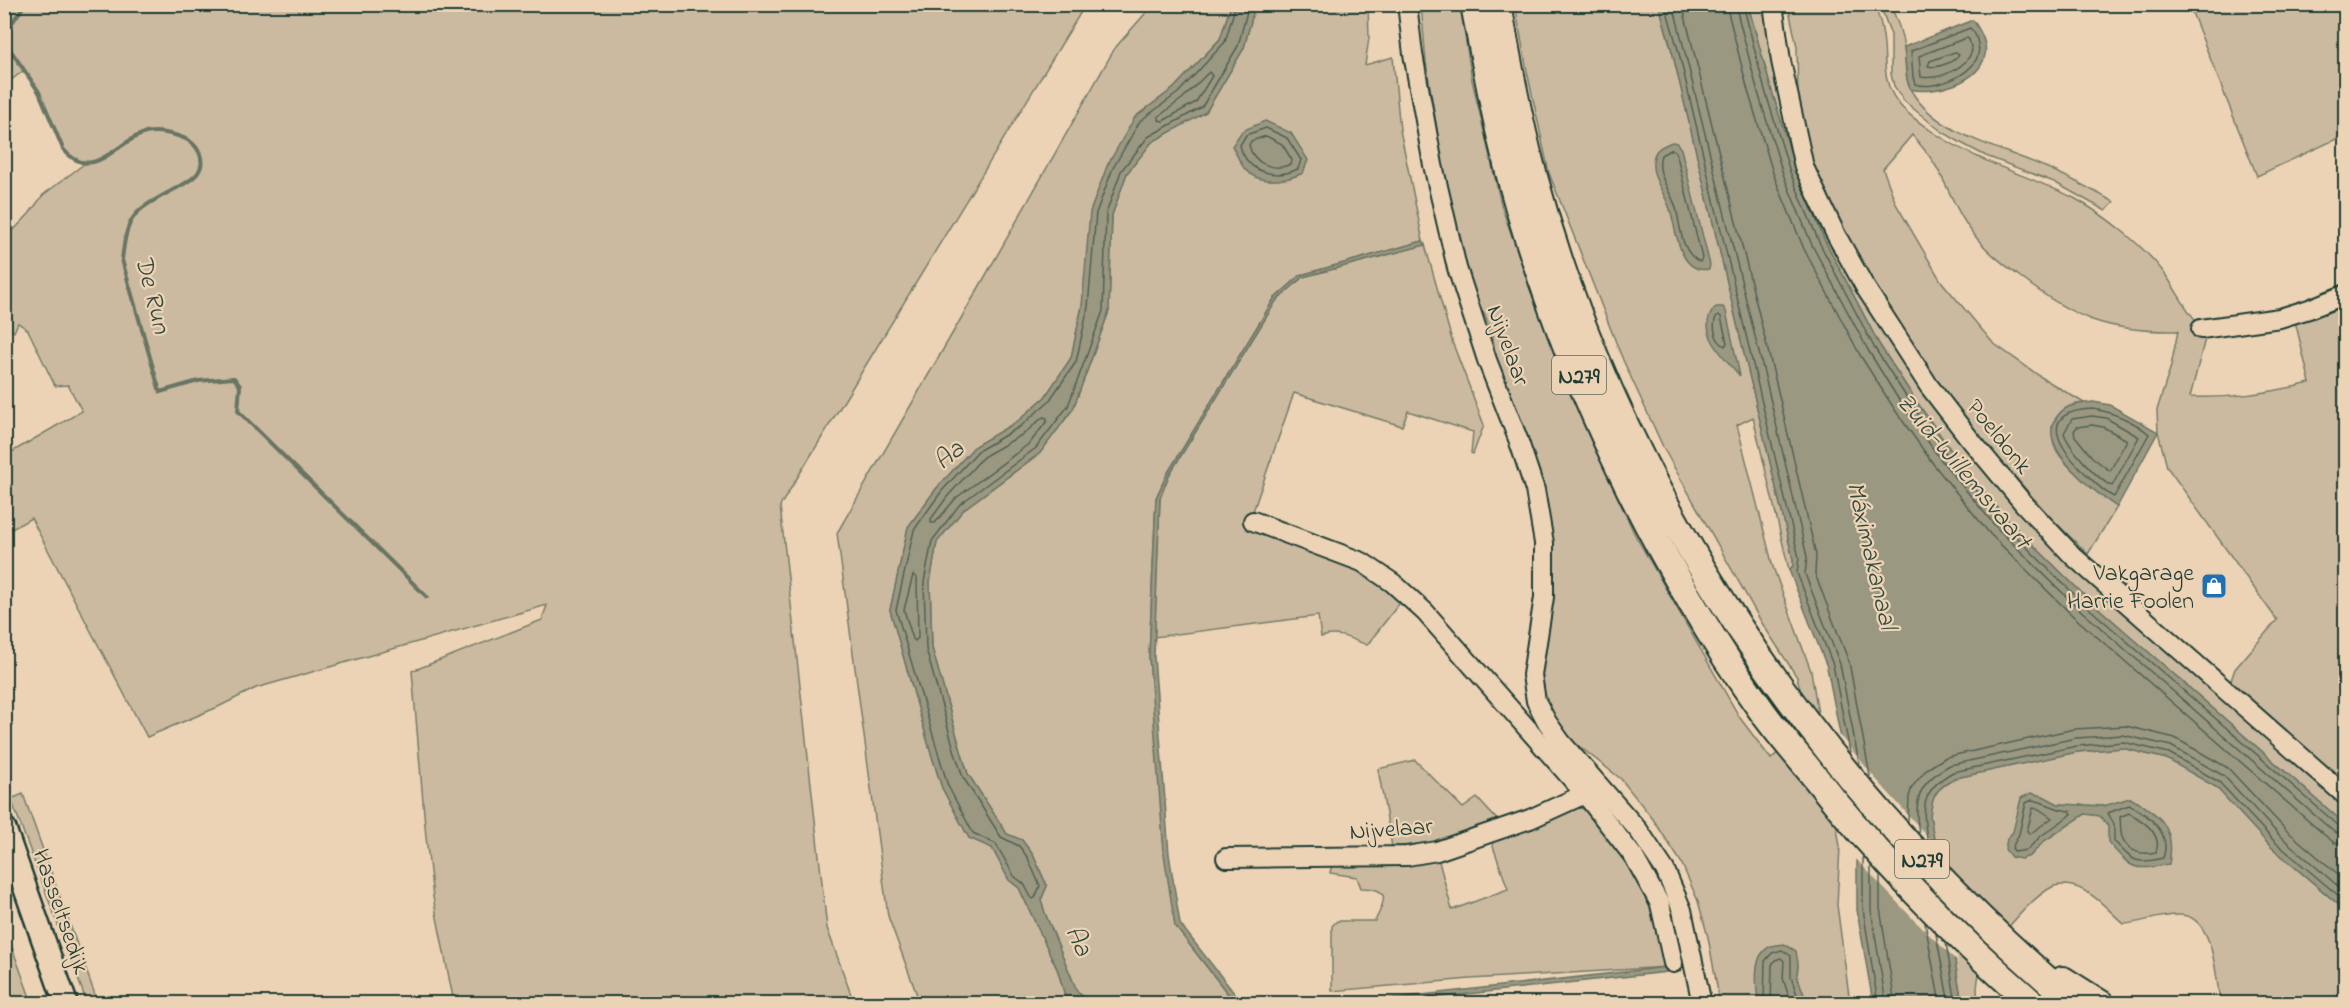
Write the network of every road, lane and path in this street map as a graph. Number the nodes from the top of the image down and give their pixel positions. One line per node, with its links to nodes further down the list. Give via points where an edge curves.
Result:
1 (1407, 4): 8 (street, Nijvelaar, via 1433,165 1457,268 1535,490 1544,543 1544,597 1532,675)
2 (1474, 4): 20 (highway, N279, via 1519,206 1542,278 1616,458 1667,558 1764,714 1834,802 1912,890 1984,962)
3 (1498, 4): 16 (highway, N279, via 1533,173 1578,310 1642,460 1688,545 1745,638 1823,743 1904,840)
4 (1773, 4): 12 (street, Poeldonk, via 1804,167 1855,269 1929,386 2024,504 2073,556)
5 (2346, 294): 6 (street, via 2280,318)
6 (2201, 329)
7 (1253, 521): 9 (street, via 1362,562 1393,583 1425,612)
8 (1536, 701): 9 (street); 10 (street, Nijvelaar, via 1561,742)
9 (1511, 712): 11 (street)
10 (1605, 790): 11 (street, Nijvelaar); 19 (street, Nijvelaar, via 1665,870 1682,910)
11 (1585, 794): 14 (street, Nijvelaar, via 1530,819 1437,851 1407,856); 15 (street, via 1634,857 1659,904)
12 (2346, 796)
13 (6, 832): 17 (main road, Hasseltsedijk, via 9,877); 18 (main road, Hasseltsedijk)
14 (1226, 858)
15 (1673, 963)
16 (2029, 965): 21 (highway, N279); 22 (highway, N279)
17 (54, 1004)
18 (66, 1004)
19 (1702, 1004)
20 (2033, 1004)
21 (2075, 1004)
22 (2101, 1004)

